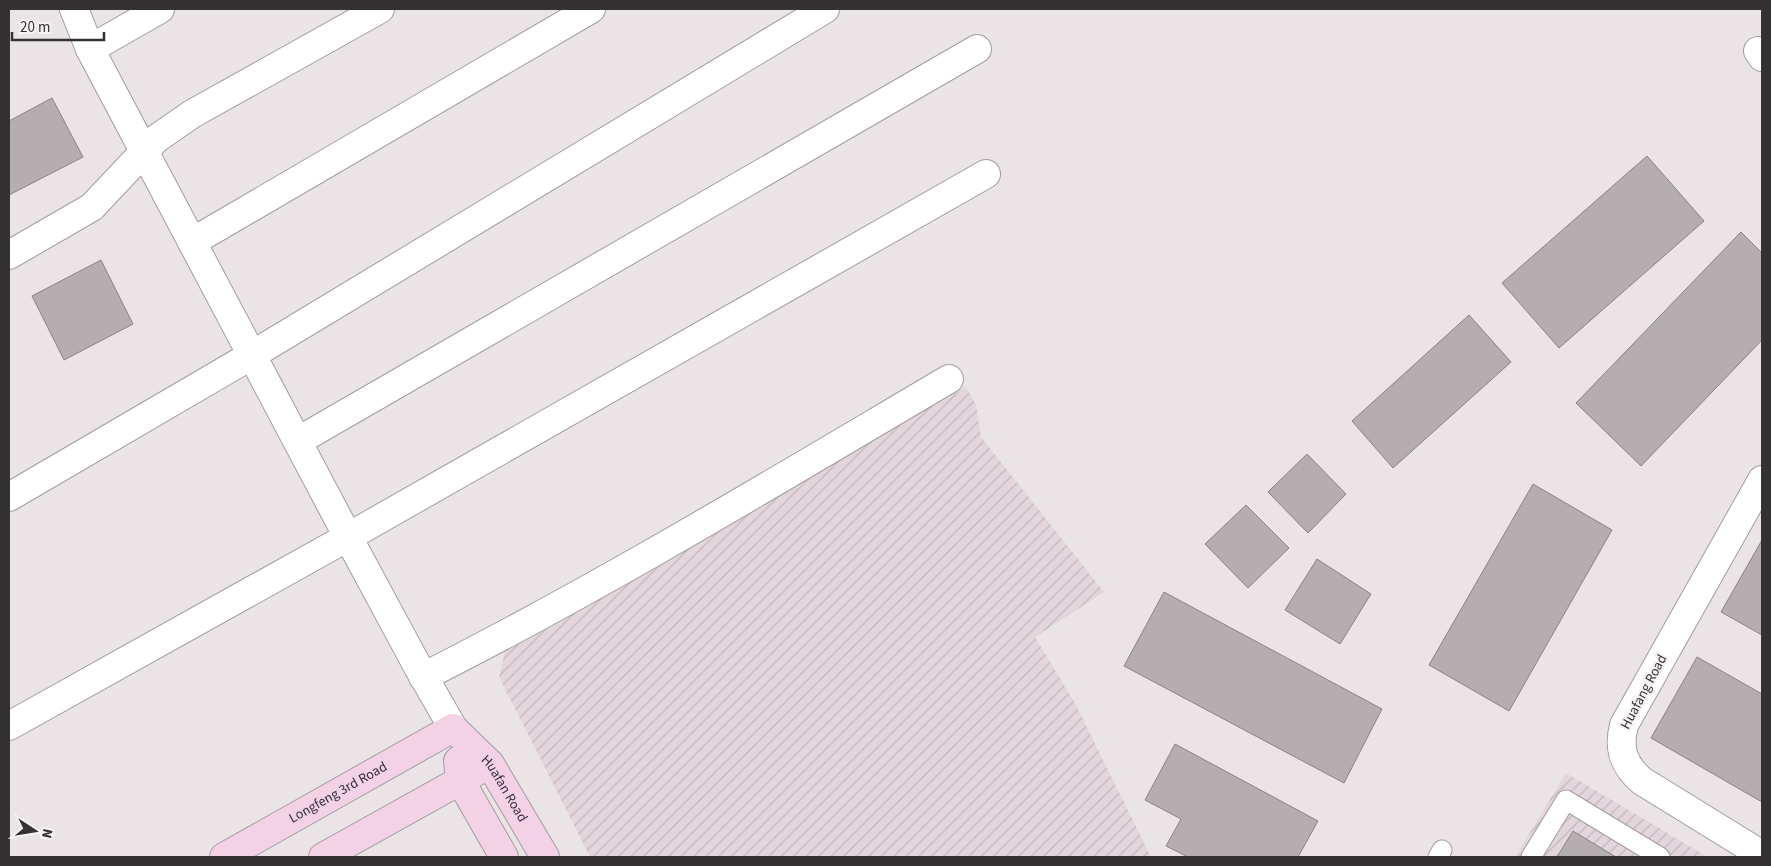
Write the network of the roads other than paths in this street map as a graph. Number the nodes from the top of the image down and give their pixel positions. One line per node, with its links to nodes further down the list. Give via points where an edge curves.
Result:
1 (74, 9): 6 (street, Huafan Road)
2 (160, 9): 6 (street)
3 (380, 9): 8 (street, via 192,114)
4 (591, 9): 10 (street)
5 (824, 9): 12 (street)
6 (90, 49): 8 (street, Huafan Road)
7 (977, 49): 14 (street)
8 (145, 150): 10 (street, Huafan Road); 11 (street, via 92,207)
9 (986, 174): 17 (street)
10 (192, 242): 12 (street, Huafan Road)
11 (9, 255)
12 (252, 355): 14 (street, Huafan Road); 16 (street)
13 (949, 379): 18 (street, via 664,547 493,641)
14 (298, 441): 17 (street, Huafan Road)
15 (1762, 480): 23 (street, Huafang Road, via 1624,725 1621,737 1624,761 1631,772)
16 (9, 496)
17 (348, 537): 18 (street, Huafan Road); 19 (street)
18 (421, 672): 20 (street, Huafan Road)
19 (9, 726)
20 (453, 728): 21 (main road, Huafan Road); 22 (main road, Huafan Road); 24 (main road, Longfeng 3rd Road)
21 (490, 764): 22 (main road); 27 (main road, Huafan Road)
22 (460, 780): 25 (main road); 26 (main road, Huafan Road)
23 (1762, 855)
24 (224, 857)
25 (323, 857)
26 (504, 857)
27 (545, 857)
28 (1531, 857): 29 (lane, via 1566,800)
29 (1660, 857)

